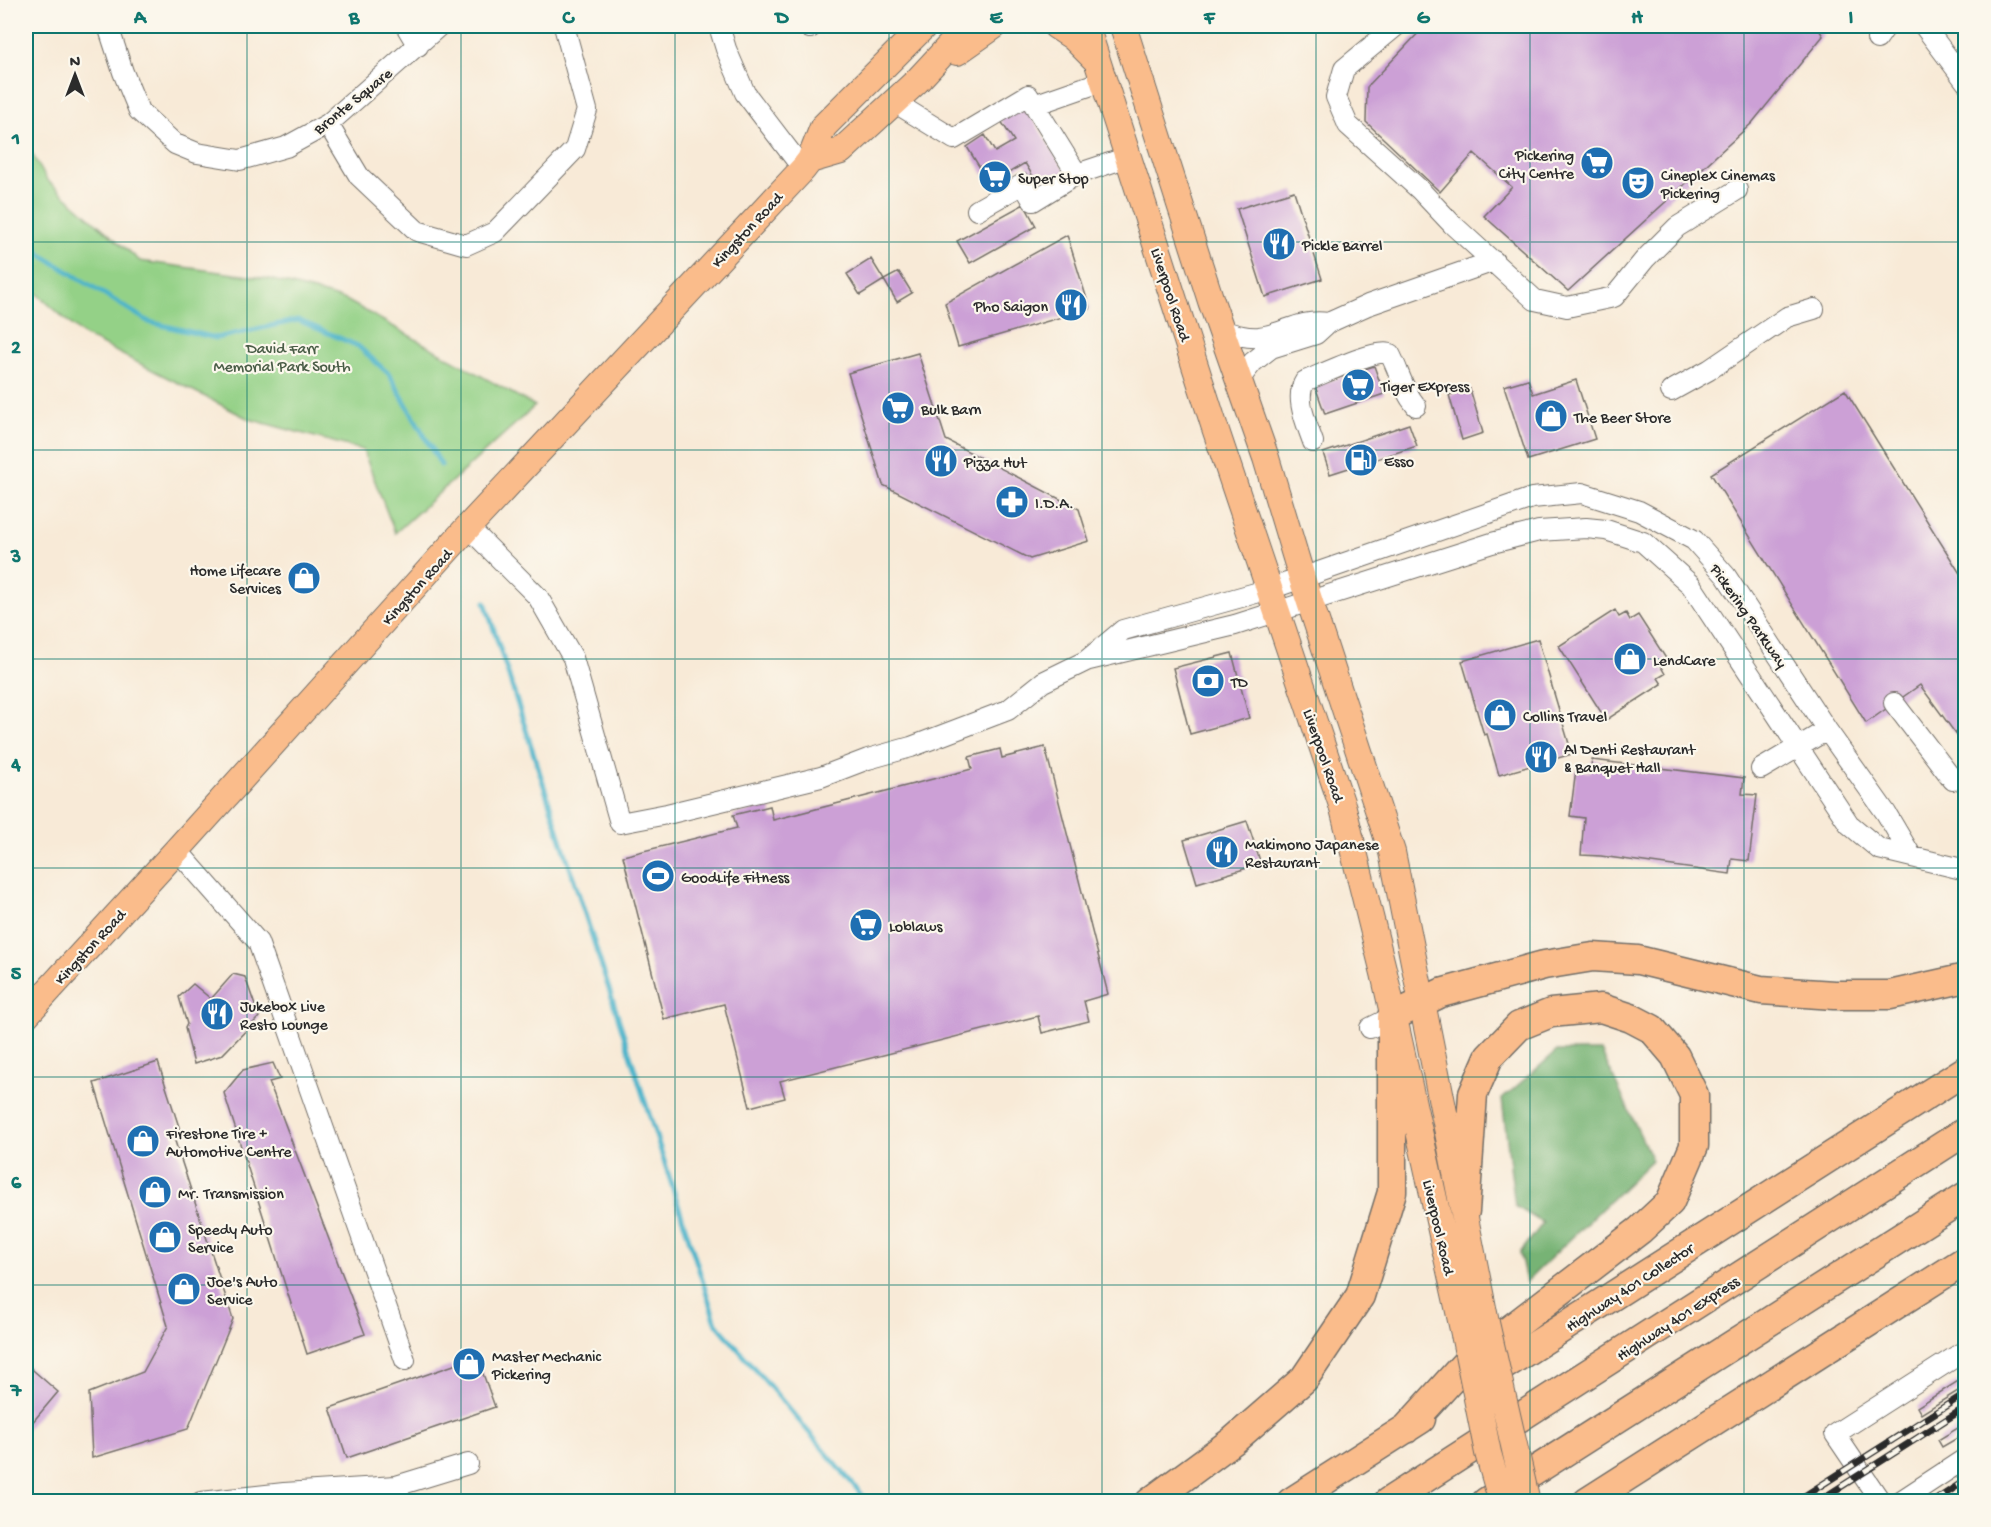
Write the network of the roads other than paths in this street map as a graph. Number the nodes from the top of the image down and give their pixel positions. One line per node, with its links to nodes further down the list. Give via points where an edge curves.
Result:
1 (108, 26): 20 (street, Bronte Square, via 139,111 176,144 197,153 240,160 286,147)
2 (406, 26): 14 (street)
3 (439, 26): 14 (street, Bronte Square)
4 (564, 26): 20 (street, via 587,110 576,149 495,232 466,245 417,231 359,176)
5 (720, 26): 22 (street, via 745,93)
6 (924, 26): 22 (main road, Kingston Road, via 823,127)
7 (968, 26): 16 (main road)
8 (994, 26): 16 (main road)
9 (1056, 26): 15 (main road, via 1073,37)
10 (1086, 26): 15 (main road, Liverpool Road)
11 (1123, 26): 29 (main road, Liverpool Road)
12 (1396, 26): 26 (street, via 1344,69 1336,97 1348,125)
13 (1924, 26): 17 (street)
14 (418, 46): 20 (street, Bronte Square)
15 (1100, 71): 19 (street); 21 (main road, Liverpool Road)
16 (917, 81): 18 (main road)
17 (1965, 82)
18 (894, 102): 19 (street, via 954,139 1028,95); 22 (main road, via 841,151)
19 (1034, 105): 23 (street)
20 (328, 124)
21 (1128, 157): 23 (street); 35 (main road, Liverpool Road)
22 (807, 164): 34 (main road, Kingston Road)
23 (1077, 174): 25 (street, via 1033,201 1023,184)
24 (1737, 190): 26 (street, via 1677,227 1614,297 1568,307 1535,300)
25 (977, 210)
26 (1494, 261): 28 (street, via 1368,304)
27 (1814, 309): 31 (street, via 1787,317)
28 (1328, 323): 29 (street, via 1312,321 1260,337 1243,337); 30 (street, via 1316,334 1271,348)
29 (1221, 330): 30 (main road, Liverpool Road)
30 (1238, 381): 36 (main road, Liverpool Road)
31 (1671, 391)
32 (1416, 406): 33 (street, via 1405,393 1390,354 1383,351 1367,356 1305,381 1300,399)
33 (1312, 441)
34 (468, 527): 38 (street, via 538,597 573,658 620,823 821,777 911,747 1008,710 1043,682); 44 (main road, Kingston Road)
35 (1270, 589): 36 (street, Pickering Parkway); 37 (main road, Liverpool Road); 38 (street, Pickering Parkway, via 1123,630)
36 (1306, 589): 37 (street, Pickering Parkway); 40 (street, Pickering Parkway, via 1532,498 1582,494 1618,503 1694,540 1726,576); 41 (street, Pickering Parkway, via 1539,531 1606,530 1643,542 1691,585); 48 (main road, Liverpool Road, via 1392,852)
37 (1276, 613): 38 (street, Pickering Parkway); 50 (main road, Liverpool Road, via 1343,808 1384,973)
38 (1086, 661)
39 (1894, 703): 43 (street)
40 (1827, 730): 41 (street); 45 (street, Pickering Parkway)
41 (1797, 747): 42 (street); 45 (street, Pickering Parkway, via 1849,824 1879,849)
42 (1761, 769)
43 (1953, 780)
44 (177, 850): 49 (main road, Kingston Road); 58 (street, via 258,942)
45 (1912, 857): 46 (street, Pickering Parkway)
46 (1965, 870)
47 (1965, 978): 48 (highway, via 1890,995 1834,995 1761,990 1638,960 1593,957 1533,968 1441,993)
48 (1423, 1002): 50 (highway); 54 (main road, Liverpool Road)
49 (26, 1015)
50 (1381, 1023): 56 (main road, Liverpool Road); 63 (highway, via 1392,1192 1360,1296 1304,1379 1234,1440)
51 (1965, 1070): 59 (highway, Highway 401 Collector)
52 (1965, 1131): 65 (highway, Highway 401 Express)
53 (1965, 1196): 66 (highway)
54 (1465, 1210): 56 (main road, Liverpool Road); 59 (highway, via 1473,1094 1489,1057 1519,1026 1551,1013 1601,1008 1652,1029 1675,1056 1694,1095 1694,1146 1670,1202 1640,1230 1465,1364)
55 (1965, 1260): 69 (highway)
56 (1475, 1329): 67 (main road, Liverpool Road, bridge, via 1488,1453); 68 (main road, Liverpool Road, bridge)
57 (1965, 1350): 70 (street, via 1835,1434)
58 (405, 1360)
59 (1406, 1429): 64 (highway, Highway 401 Collector)
60 (1965, 1458): 71 (street)
61 (468, 1464): 62 (street, via 396,1486)
62 (201, 1502)
63 (1150, 1502)
64 (1291, 1502)
65 (1388, 1502)
66 (1486, 1502)
67 (1502, 1502)
68 (1527, 1502)
69 (1587, 1502)
70 (1881, 1502)
71 (1899, 1502)

